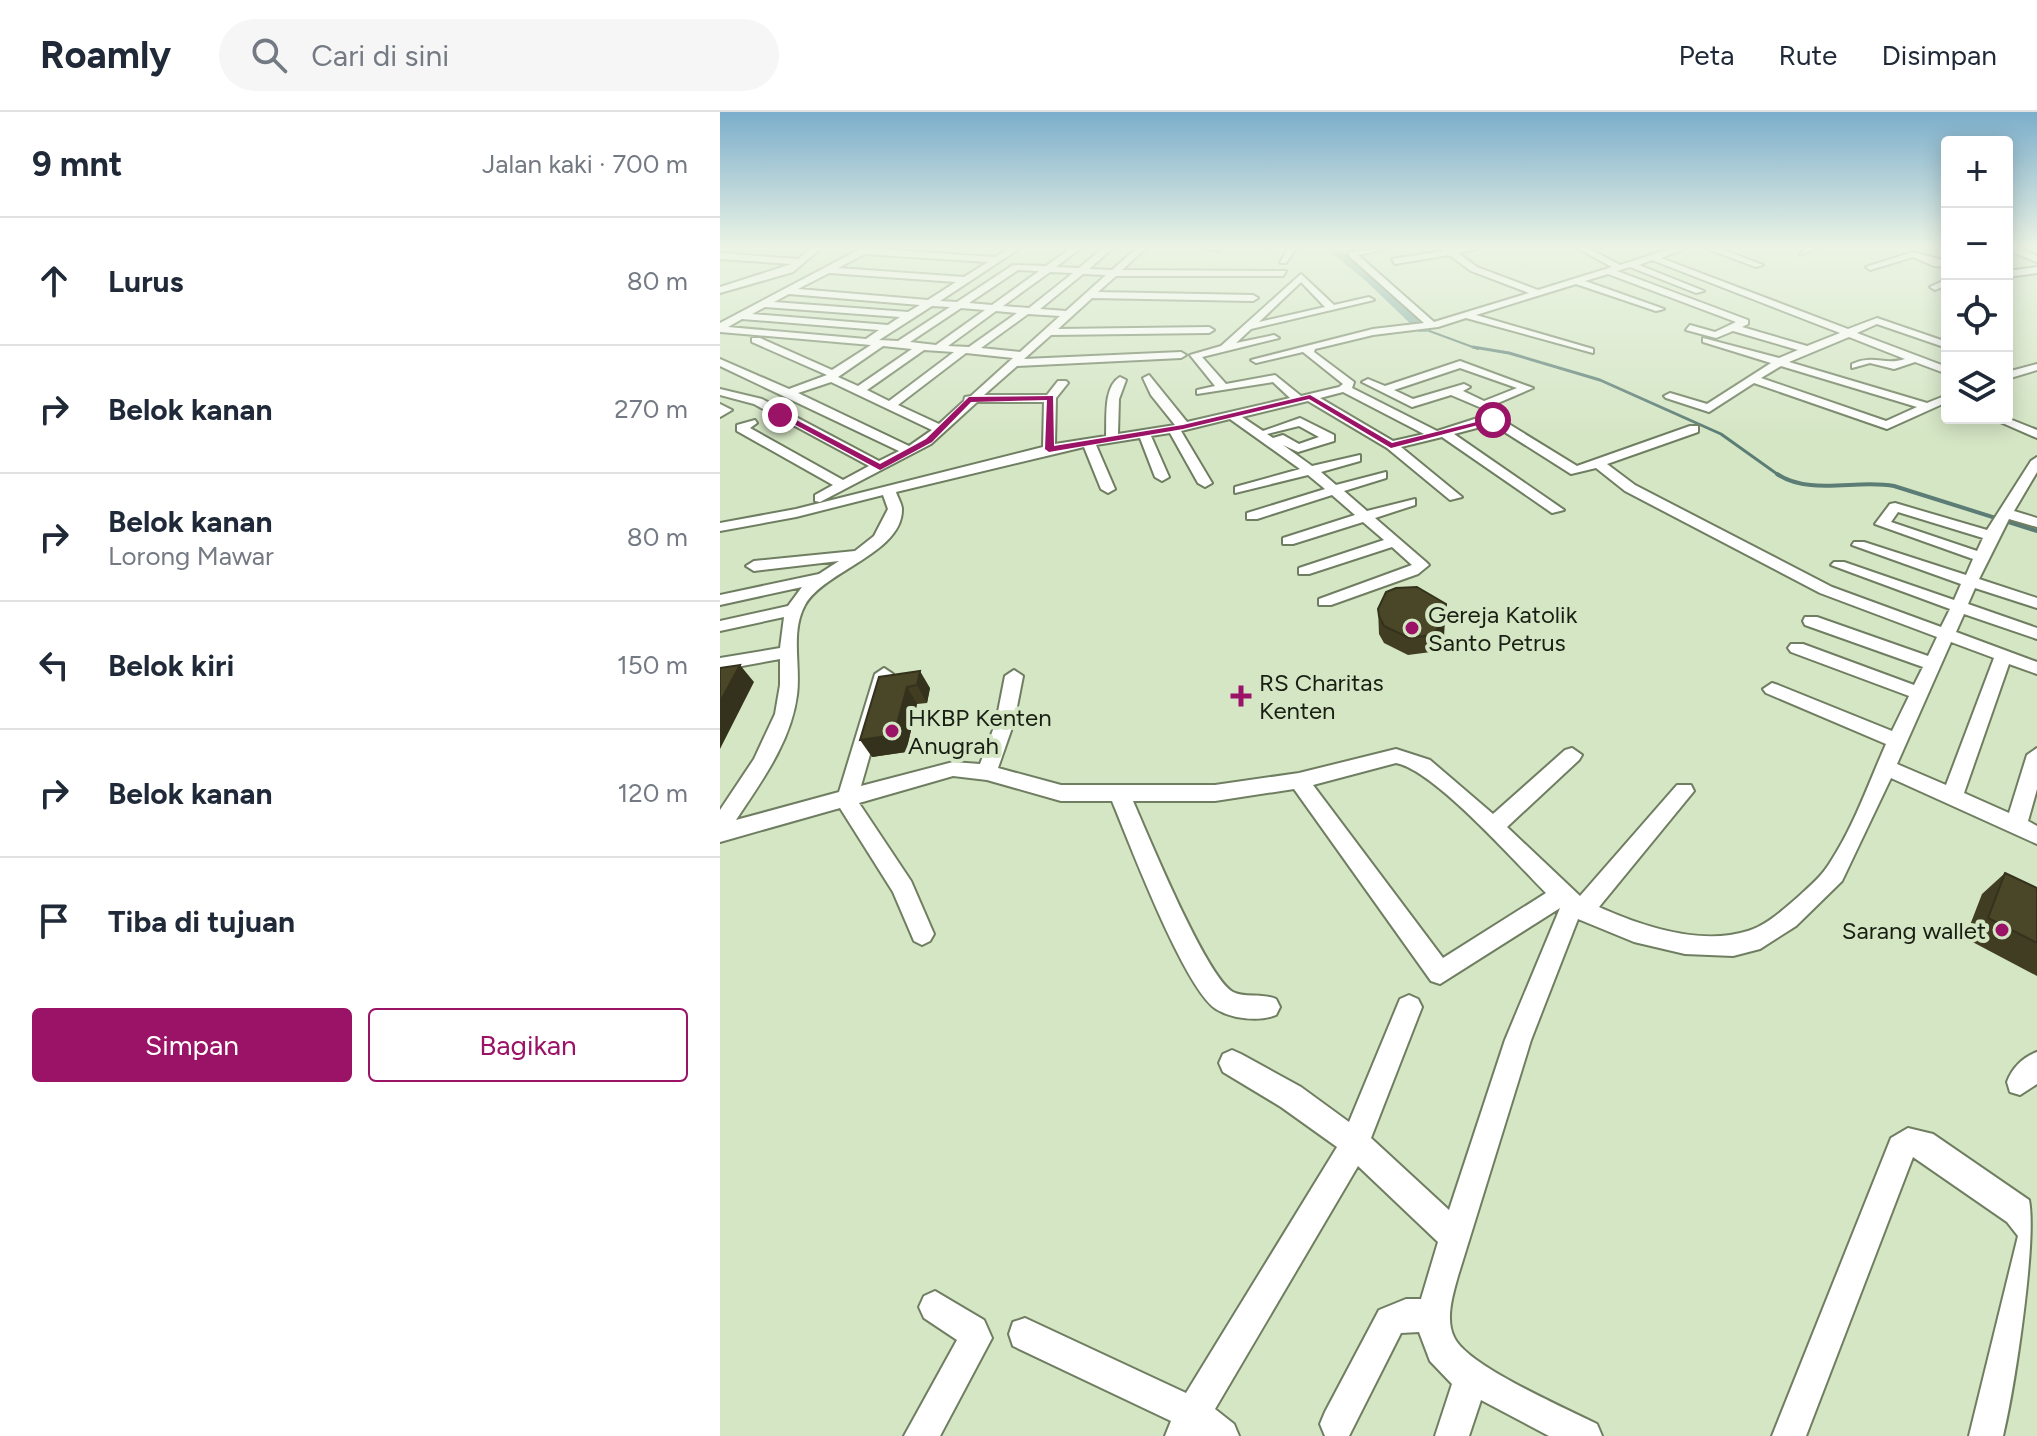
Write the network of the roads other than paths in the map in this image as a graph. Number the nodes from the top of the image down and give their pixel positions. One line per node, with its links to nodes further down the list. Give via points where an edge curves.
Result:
1 (753, 310): 21 (street)
2 (840, 310): 19 (street)
3 (916, 310): 19 (street)
4 (953, 310): 38 (street)
5 (991, 310): 43 (street)
6 (1014, 310): 15 (street)
7 (1080, 310): 16 (street)
8 (1267, 310): 23 (street)
9 (1324, 310): 23 (street)
10 (1415, 310): 22 (street)
11 (1483, 310): 17 (street)
12 (1712, 310): 27 (street, via 1745,322)
13 (1775, 310): 18 (street)
14 (1785, 310): 30 (street)
15 (1028, 311): 16 (street); 46 (street)
16 (1073, 311): 29 (street)
17 (1479, 311): 20 (street); 33 (street)
18 (1768, 312)
19 (907, 315): 25 (street)
20 (1465, 315): 22 (street); 47 (street)
21 (740, 316): 24 (street); 25 (street)
22 (1432, 325): 41 (street)
23 (1248, 327): 44 (street)
24 (720, 328): 35 (street)
25 (888, 328): 36 (street)
26 (1690, 328): 32 (street)
27 (1734, 328): 32 (street); 45 (street)
28 (1209, 330): 29 (street)
29 (1049, 332): 49 (street)
30 (1846, 334): 37 (street, via 1877,321); 45 (street); 51 (street)
31 (1274, 338): 39 (street)
32 (1712, 338): 42 (street); 48 (street)
33 (1576, 339)
34 (756, 340): 54 (street)
35 (843, 340): 36 (street); 54 (street)
36 (874, 342): 38 (street); 65 (street)
37 (1941, 343)
38 (901, 344): 40 (street)
39 (1243, 345): 44 (street); 52 (street)
40 (923, 346): 43 (street); 79 (street)
41 (1310, 347): 52 (street); 76 (street, via 1308,353)
42 (1694, 347)
43 (938, 348): 46 (street)
44 (1224, 349): 77 (street, via 1195,355)
45 (1808, 350): 55 (street)
46 (968, 351): 49 (street); 90 (street)
47 (1589, 351)
48 (1741, 351): 55 (street); 61 (street, via 1730,360)
49 (1021, 355): 56 (street)
50 (1181, 355): 56 (street)
51 (1915, 359): 57 (street, via 1894,366 1869,360); 60 (street)
52 (1256, 360): 69 (street)
53 (720, 362): 58 (street)
54 (807, 362): 65 (street)
55 (1779, 362): 61 (street); 78 (street)
56 (1012, 363): 88 (street)
57 (1856, 366)
58 (737, 367): 64 (street); 84 (street)
59 (2037, 367): 62 (street)
60 (1941, 369)
61 (1765, 371): 70 (street)
62 (2013, 372)
63 (2013, 372): 75 (street)
64 (720, 373)
65 (832, 376): 79 (street); 84 (street)
66 (1388, 376): 73 (street)
67 (1496, 376): 80 (street, via 1460,364); 81 (street); 81 (street, via 1526,389 1484,405)
68 (1149, 378): 97 (street)
69 (1275, 378): 77 (street); 87 (street)
70 (1752, 379): 85 (street, via 1709,408); 91 (street)
71 (1875, 379): 78 (street)
72 (1120, 380): 104 (street, via 1113,399)
73 (1368, 382): 76 (street); 80 (street)
74 (1062, 383): 86 (street)
75 (2037, 384)
76 (1348, 387): 87 (street); 102 (street)
77 (1223, 388): 83 (street)
78 (1863, 388): 91 (street); 92 (street)
79 (859, 390): 90 (street)
80 (1383, 390): 81 (street, via 1412,403)
81 (1453, 391)
82 (720, 392): 113 (street, via 758,401)
83 (1201, 392)
84 (788, 393): 109 (street)
85 (1670, 396)
86 (1050, 398): 88 (street); 108 (street)
87 (1305, 398): 93 (street); 107 (street)
88 (969, 399): 98 (street)
89 (1941, 400): 92 (street)
90 (892, 404): 98 (street)
91 (1832, 406): 92 (street, via 1890,425)
92 (1925, 406)
93 (1237, 414): 97 (street); 100 (street); 114 (street)
94 (1659, 422): 106 (street)
95 (751, 423): 118 (street, via 741,428)
96 (2012, 424): 103 (street)
97 (1179, 428): 101 (street); 117 (street)
98 (940, 429): 109 (street)
99 (1694, 429): 106 (street)
100 (1269, 431)
101 (1144, 433): 104 (street); 116 (street)
102 (1440, 434): 107 (street); 112 (street, via 1493,420 1572,471); 125 (street)
103 (2037, 434)
104 (1112, 438): 105 (street)
105 (1088, 442): 108 (street); 120 (street)
106 (1658, 442): 112 (street)
107 (1391, 445): 123 (street)
108 (1049, 449): 119 (street)
109 (908, 450): 113 (street)
110 (1355, 458): 114 (street)
111 (2037, 461): 129 (street)
112 (1599, 464): 150 (street, via 1630,488 1812,592)
113 (880, 467): 118 (street)
114 (1310, 470): 121 (street); 122 (street)
115 (1381, 475): 122 (street)
116 (1162, 477)
117 (1205, 483)
118 (844, 486): 126 (street)
119 (888, 489): 126 (street); 135 (street, via 894,514)
120 (1108, 489)
121 (1240, 490)
122 (1335, 490): 127 (street); 128 (street)
123 (1455, 497)
124 (1410, 502): 128 (street)
125 (1557, 510)
126 (796, 513): 131 (street)
127 (1252, 516)
128 (1366, 516): 132 (street); 133 (street)
129 (1999, 521): 130 (street); 136 (street); 136 (street, via 1895,507 1882,524)
130 (2037, 523)
131 (720, 527)
132 (1288, 541)
133 (1396, 541): 139 (street); 143 (street, via 1419,567)
134 (1859, 545): 141 (street)
135 (861, 554): 138 (street); 140 (street)
136 (1981, 557): 141 (street)
137 (1839, 565): 145 (street)
138 (754, 566)
139 (1304, 571)
140 (824, 577): 142 (street); 146 (street)
141 (1970, 580): 144 (street); 145 (street)
142 (720, 600)
143 (1325, 602)
144 (2037, 603)
145 (1960, 607): 149 (street); 150 (street)
146 (795, 609): 148 (street); 152 (street)
147 (1811, 621): 155 (street)
148 (720, 626)
149 (2037, 634)
150 (1947, 635): 153 (street); 155 (street)
151 (1797, 648): 160 (street)
152 (788, 652): 154 (street); 173 (street, via 788,698 779,729)
153 (2003, 656): 156 (street); 169 (street)
154 (720, 664)
155 (1933, 664): 160 (street)
156 (2037, 668)
157 (884, 674): 170 (street)
158 (1014, 676): 165 (street)
159 (1772, 689): 161 (street)
160 (1919, 693): 161 (street)
161 (1897, 741): 164 (street)
162 (1572, 755): 172 (street)
163 (2037, 755): 171 (street)
164 (1886, 767): 169 (street); 176 (street, via 1835,874 1777,927 1751,942 1681,941 1617,927)
165 (987, 772): 168 (street, via 1047,791); 170 (street, via 953,769)
166 (1299, 781): 168 (street, via 1215,793); 172 (street, via 1396,756 1408,758); 176 (street, via 1439,972)
167 (1684, 791): 176 (street)
168 (1120, 795): 178 (street, via 1186,940 1217,994 1231,1003)
169 (1952, 797): 171 (street)
170 (847, 801): 174 (street); 177 (street, via 887,861)
171 (2016, 825): 175 (street)
172 (1494, 826): 176 (street)
173 (720, 827)
174 (720, 833)
175 (2037, 835)
176 (1573, 903): 182 (street, via 1518,1040)
177 (922, 934)
178 (1267, 1007)
179 (1409, 1007): 181 (street)
180 (1232, 1063): 181 (street)
181 (1355, 1143): 182 (street); 188 (street)
182 (1455, 1237): 184 (street)
183 (935, 1307): 189 (street, via 976,1338)
184 (1434, 1316): 186 (street, via 1441,1355); 187 (street, via 1406,1315 1390,1321)
185 (1025, 1334): 188 (street)
186 (1471, 1377): 191 (street); 192 (street)
187 (1337, 1424)
188 (1187, 1425): 190 (street)
189 (921, 1436)
190 (1222, 1436)
191 (1452, 1436)
192 (1585, 1436)
193 (1789, 1436): 194 (street, via 1901,1148 1908,1142 1923,1144 2018,1211 2034,1233)
194 (1986, 1436)

